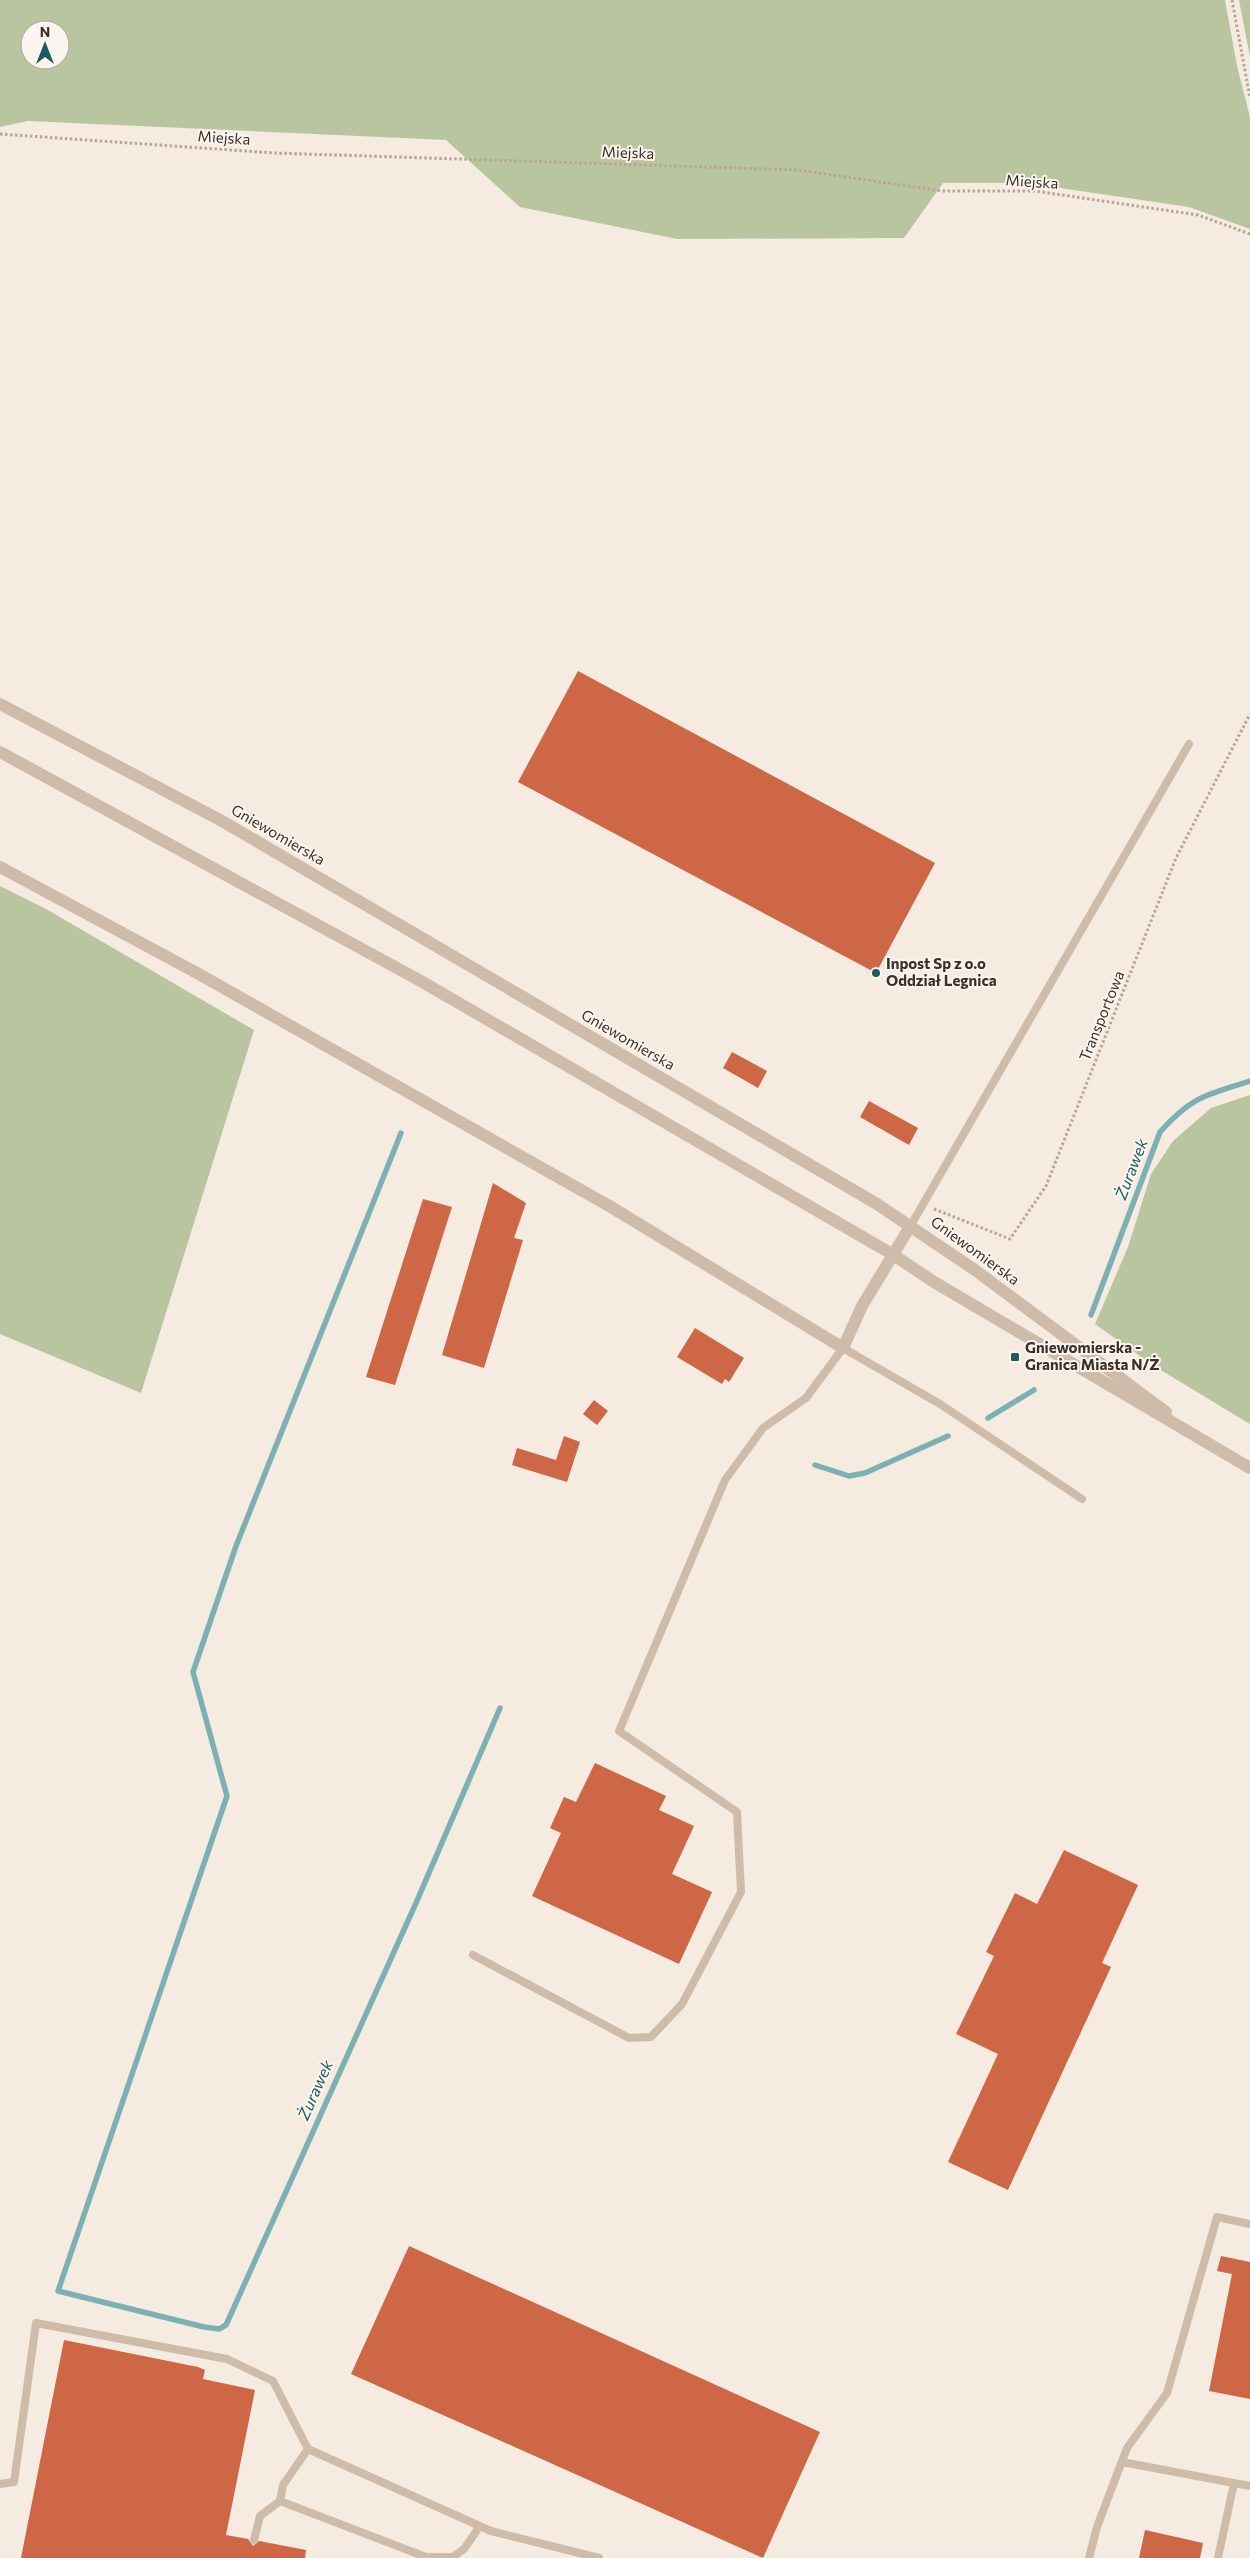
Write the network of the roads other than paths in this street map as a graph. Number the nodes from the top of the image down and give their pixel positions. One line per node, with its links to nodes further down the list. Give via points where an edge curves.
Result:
1 (0, 704): 5 (street, Gniewomierska, via 222,821)
2 (1189, 744): 5 (lane)
3 (0, 752): 6 (street, Gniewomierska, via 419,980)
4 (0, 867): 7 (street, via 197,973 610,1207)
5 (911, 1225): 6 (street); 8 (street, Gniewomierska)
6 (892, 1254): 7 (street, via 862,1306); 8 (street, Gniewomierska)
7 (843, 1348): 10 (lane, via 940,1404); 11 (lane, via 806,1398 763,1428 725,1480 619,1731 737,1812 740,1892 682,2004 651,2037 629,2038)
8 (1213, 1446): 9 (street, Gniewomierska)
9 (1250, 1468)
10 (1082, 1499)
11 (473, 1955)
12 (1250, 2224): 14 (lane, via 1217,2217 1167,2393 1127,2448)
13 (308, 2449): 16 (lane, via 273,2381 227,2359 36,2323 14,2482); 18 (lane, via 283,2485); 19 (lane)
14 (1122, 2462): 15 (lane); 22 (lane, via 1097,2527)
15 (1234, 2483): 17 (lane); 23 (lane)
16 (0, 2484)
17 (1250, 2486)
18 (280, 2501): 19 (lane, via 426,2557 453,2557 464,2550); 20 (lane, via 260,2516)
19 (480, 2526): 21 (lane)
20 (254, 2540)
21 (599, 2558)
22 (1089, 2558)
23 (1218, 2558)

